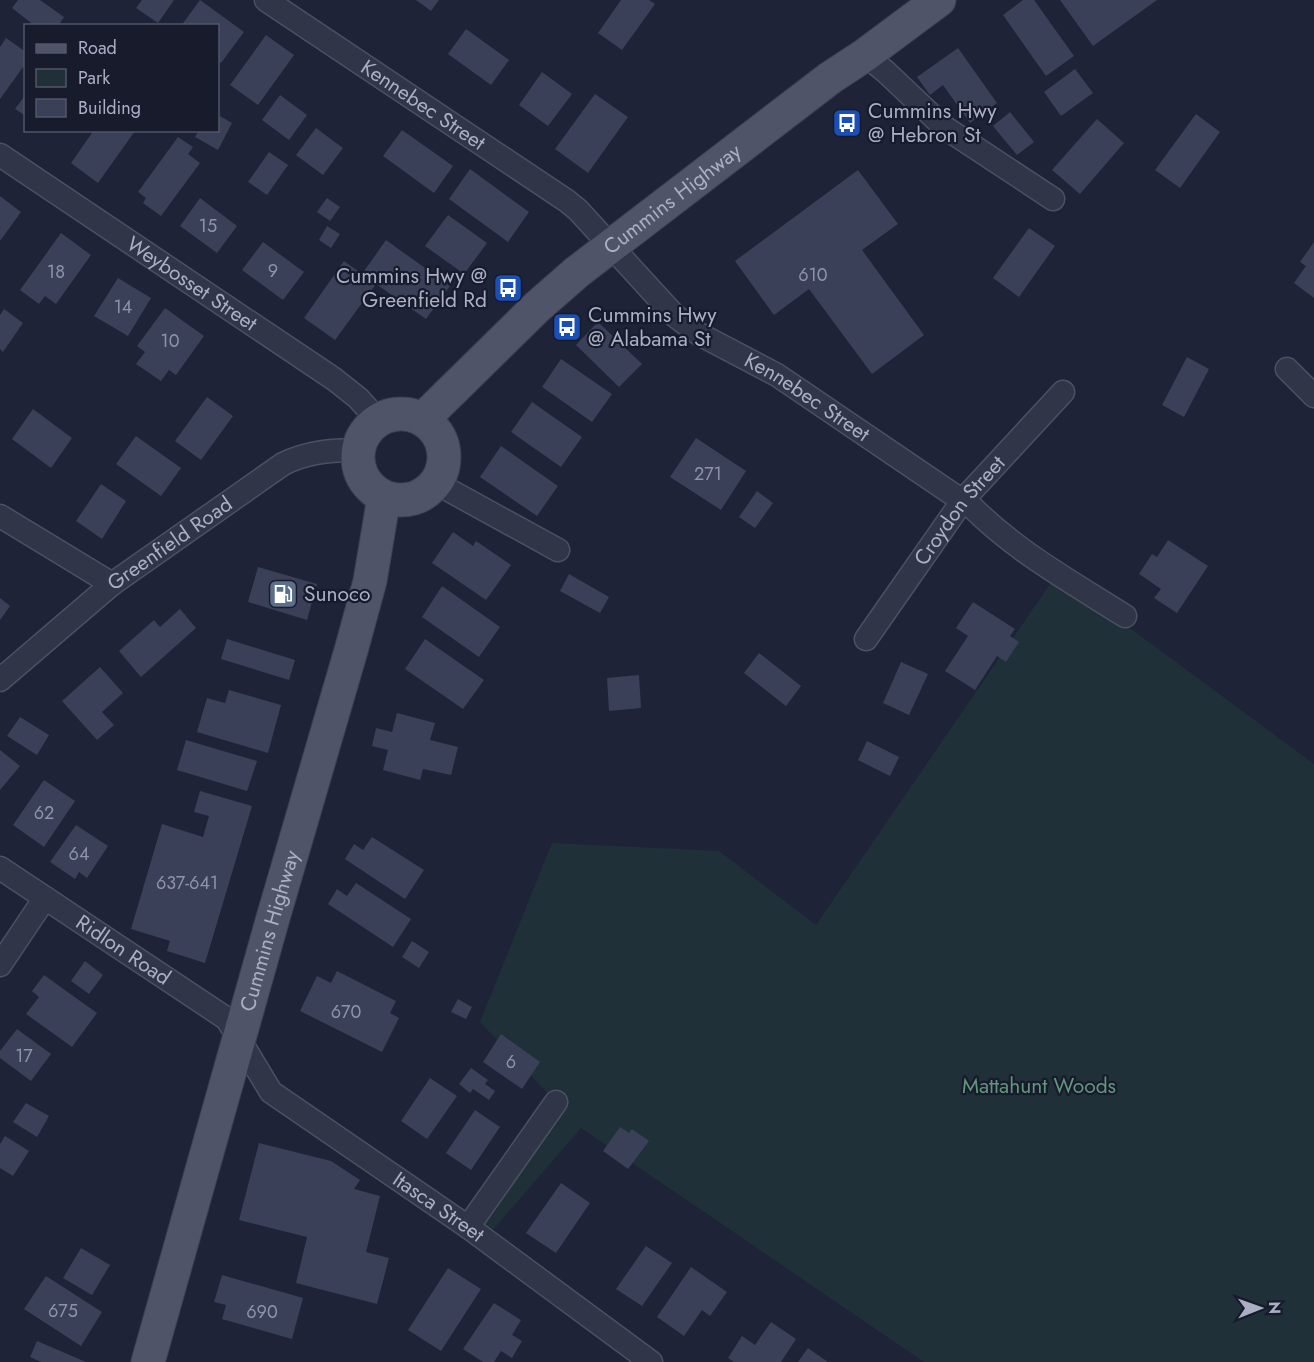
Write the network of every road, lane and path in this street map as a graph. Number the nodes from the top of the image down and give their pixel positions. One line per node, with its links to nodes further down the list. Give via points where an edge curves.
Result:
1 (266, 0): 6 (street, Kennebec Street, via 567,201)
2 (939, 0): 3 (main road, Cummins Highway)
3 (865, 55): 5 (street, via 944,127); 6 (main road, Cummins Highway)
4 (0, 155): 11 (street, Weybosset Street, via 334,379)
5 (1053, 199)
6 (611, 246): 10 (main road, Cummins Highway, via 537,307); 15 (street, Kennebec Street, via 674,315 699,334 793,386)
7 (1287, 369): 9 (street)
8 (1063, 392): 15 (street, Croydon Street)
9 (1314, 396)
10 (423, 419): 11 (main road, via 396,413); 13 (main road, via 435,429 445,456)
11 (378, 420): 12 (main road, via 362,437)
12 (358, 450): 14 (main road, via 363,478); 18 (street, Greenfield Road, via 314,452 283,464)
13 (436, 483): 14 (main road, via 412,499); 17 (street)
14 (384, 497): 25 (main road, Cummins Highway, via 370,581)
15 (963, 500): 19 (street, Kennebec Street, via 993,528 1057,574); 20 (street, Croydon Street)
16 (0, 516): 18 (street)
17 (558, 550)
18 (112, 584): 21 (street, Greenfield Road)
19 (1125, 616)
20 (866, 639)
21 (0, 680)
22 (0, 868): 23 (street, Ridlon Road)
23 (45, 898): 24 (street); 25 (street, Ridlon Road, via 227,1019)
24 (0, 965)
25 (240, 1040): 27 (street, Itasca Street, via 271,1092); 28 (main road, Cummins Highway)
26 (556, 1102): 27 (street)
27 (468, 1227): 29 (street, Itasca Street)
28 (148, 1362)
29 (651, 1362)

